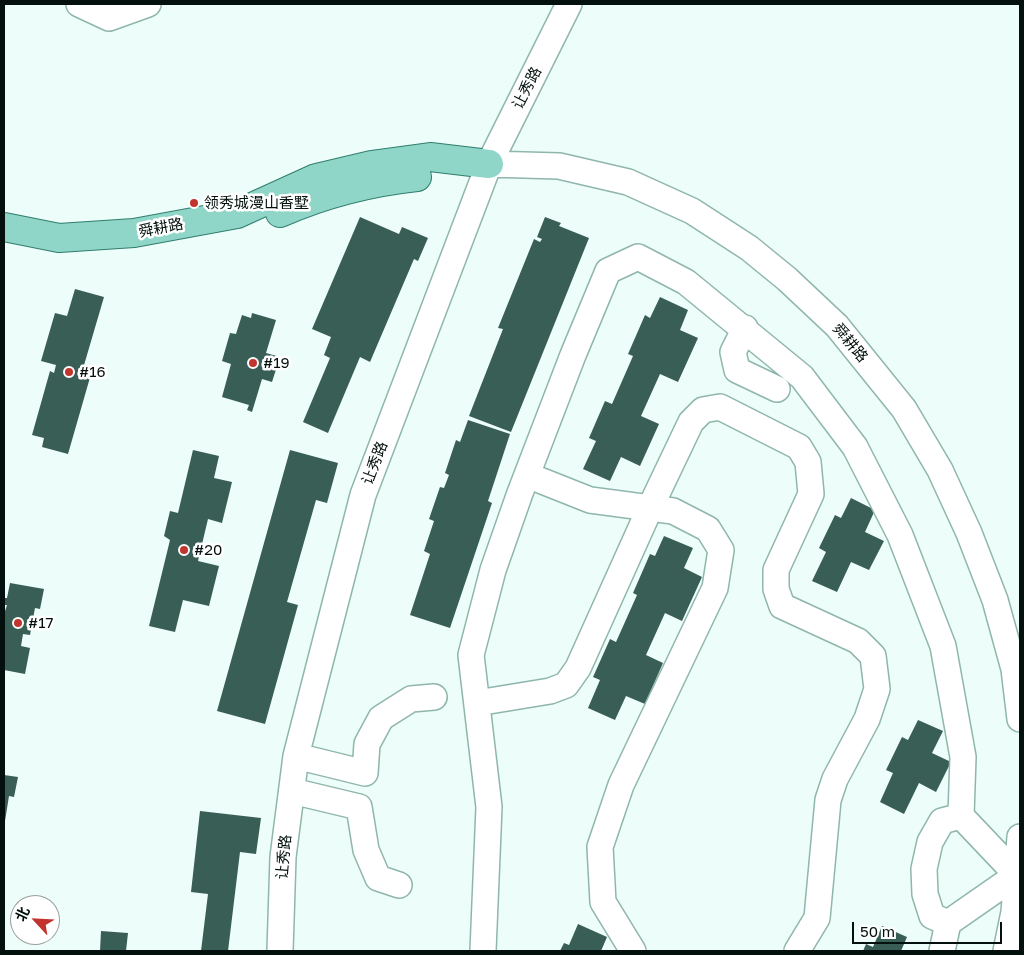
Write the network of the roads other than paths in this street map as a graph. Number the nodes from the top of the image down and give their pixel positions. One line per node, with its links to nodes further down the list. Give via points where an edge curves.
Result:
1 (79, 4): 2 (street, via 109,18)
2 (148, 4)
3 (569, 4): 4 (street, 让秀路)
4 (489, 164): 5 (main road, 舜耕路, via 430,157 372,165 316,178 237,214 134,233 59,238); 6 (main road, 舜耕路, via 459,173 394,180 337,192 243,228 85,250); 13 (street, 舜耕路, via 558,166 628,182 692,211 749,248 837,326 904,409 940,470 995,600 1014,669); 14 (street, 让秀路, via 363,495)
5 (4, 228)
6 (4, 243)
7 (744, 328): 8 (street, via 733,352 737,370); 9 (street, via 686,282 638,257 608,271); 16 (street, via 802,377 814,392 855,447 900,535 943,646 963,757)
8 (776, 389)
9 (527, 475): 10 (street, via 590,500); 12 (street, via 493,570 471,655)
10 (650, 508): 12 (street, via 578,668 566,685 528,696); 23 (street, via 673,511 708,529 721,550 715,588 621,785 600,847 603,902); 24 (street, via 691,422 703,410 720,407 799,447 808,462 812,494 776,570 776,589 782,606 858,641 873,656 877,689 867,719 835,779 828,800 818,918)
11 (434, 697): 14 (street, via 411,699 381,718 367,744 364,772)
12 (476, 703): 22 (street, via 489,807)
13 (1020, 719)
14 (296, 756): 15 (street, 让秀路)
15 (292, 791): 19 (street, via 359,807 366,850 378,878); 21 (street, 让秀路, via 283,857)
16 (961, 816): 18 (street); 20 (street, via 942,821 930,842 924,869 925,894 932,916)
17 (1020, 837): 18 (street)
18 (1017, 875): 20 (street); 26 (street)
19 (399, 885)
20 (948, 923): 25 (street)
21 (280, 951)
22 (484, 951)
23 (633, 951)
24 (797, 951)
25 (942, 951)
26 (1006, 951)

